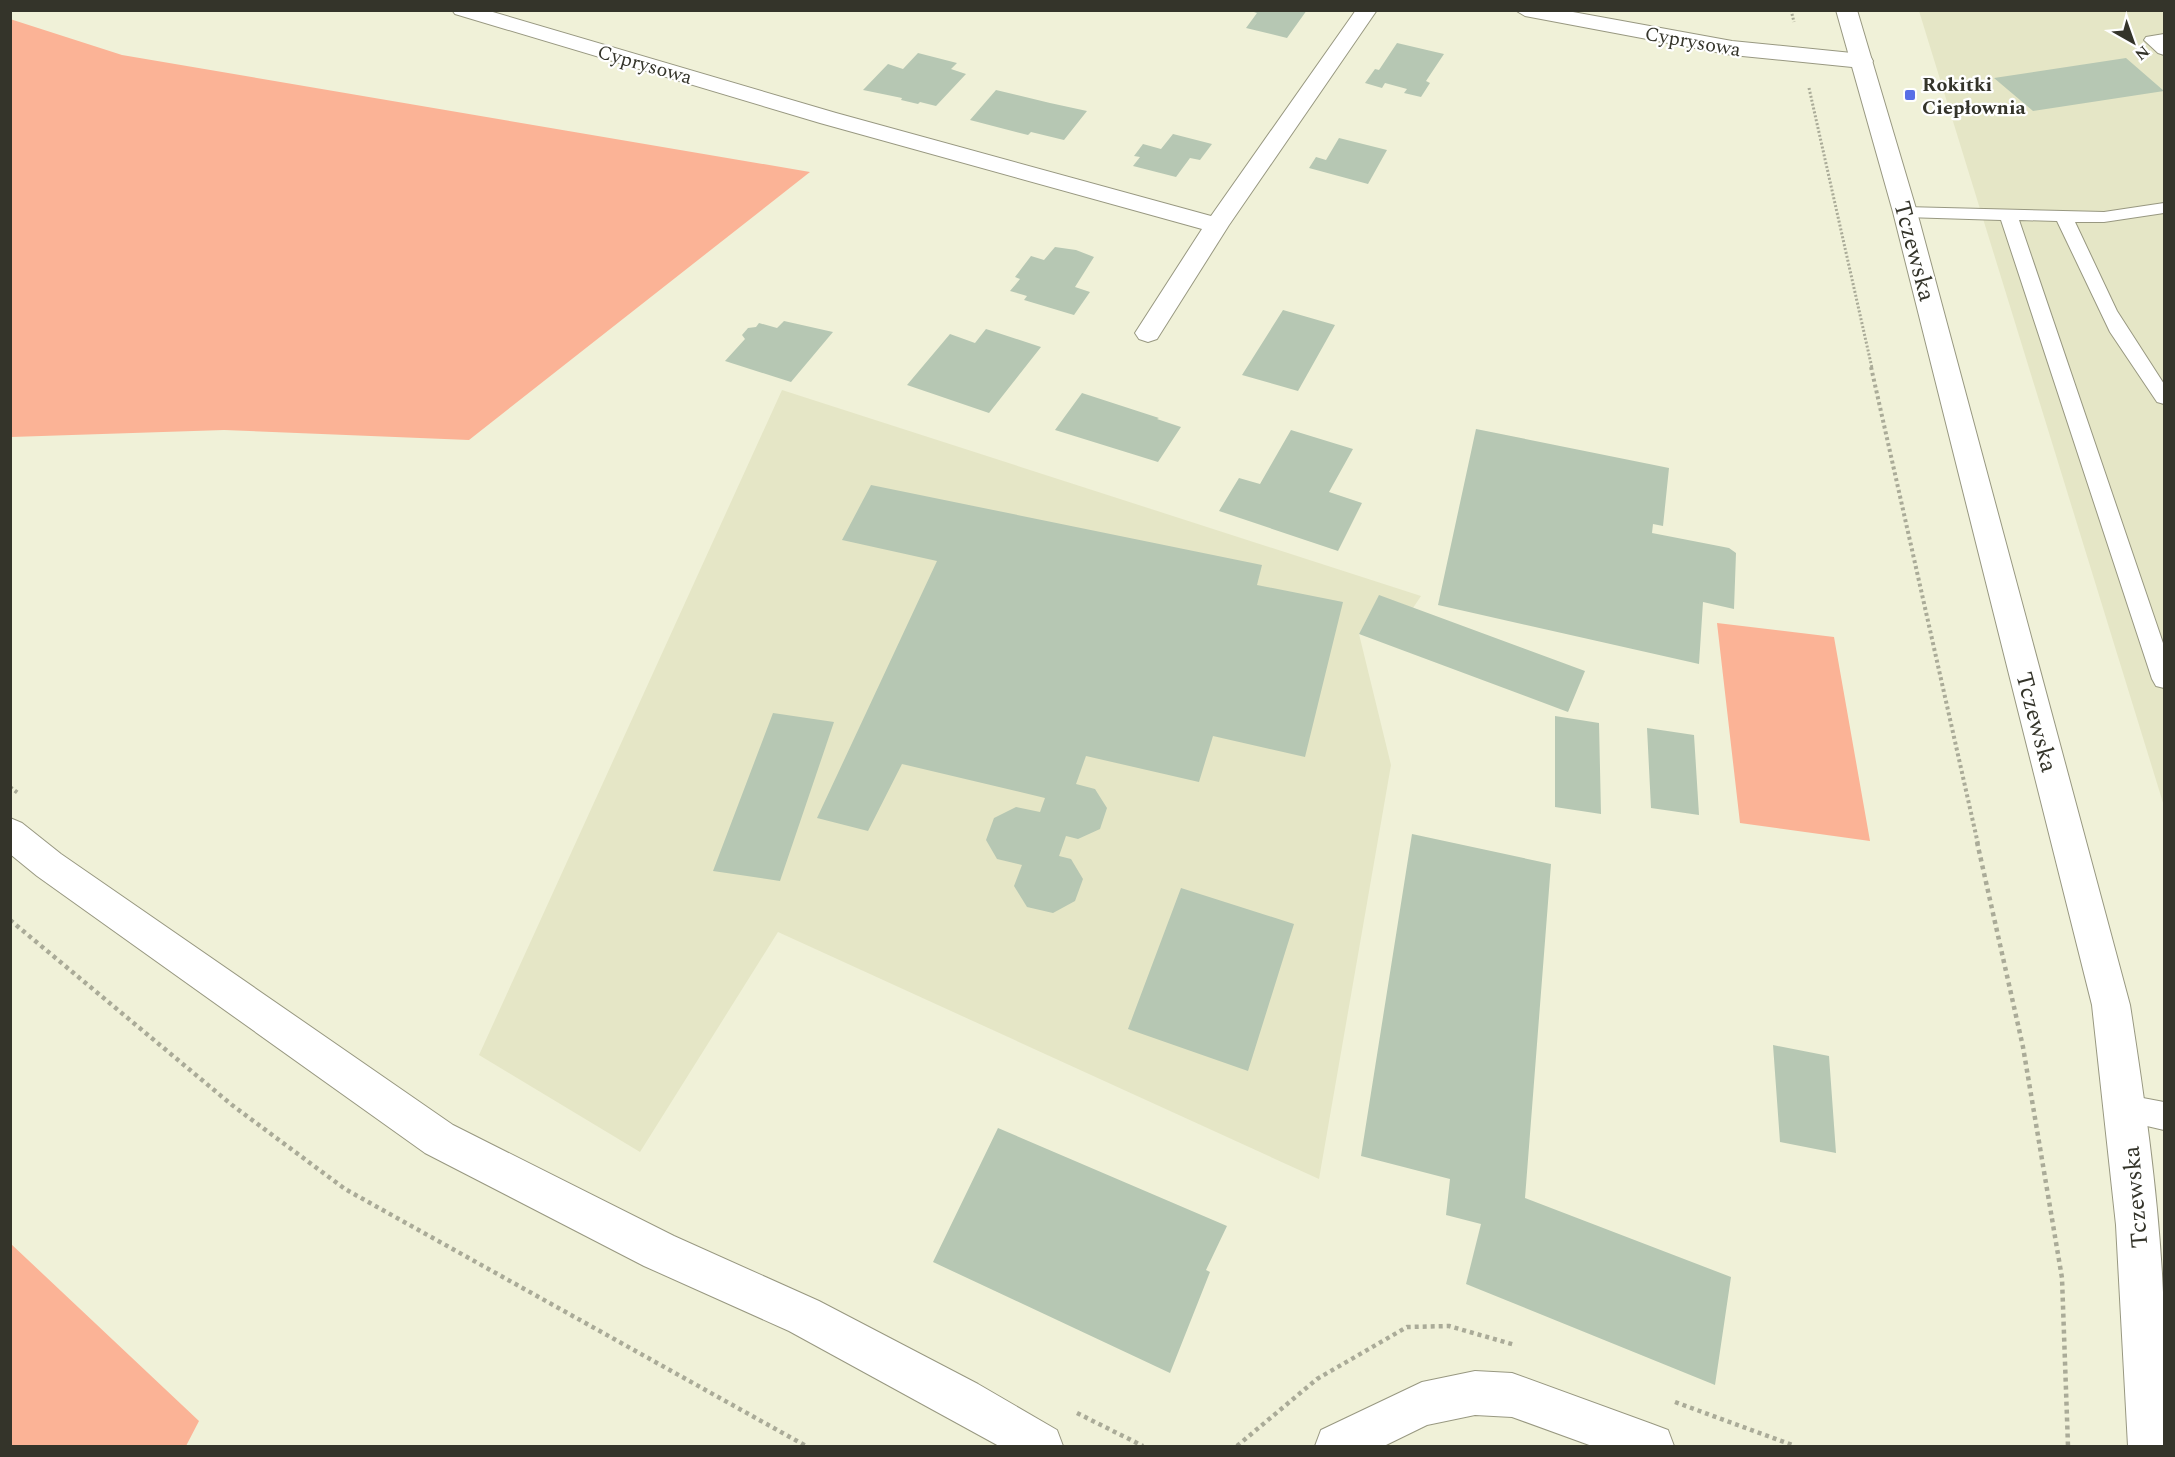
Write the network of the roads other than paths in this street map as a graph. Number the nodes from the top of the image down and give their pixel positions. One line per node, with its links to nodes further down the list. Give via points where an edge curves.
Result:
1 (462, 10): 12 (street, Cyprysowa, via 828,118)
2 (1367, 10): 12 (street)
3 (1525, 10): 7 (street, Cyprysowa, via 1732,48)
4 (1846, 10): 7 (street, Tczewska)
5 (2164, 39): 6 (lane, via 2152,40)
6 (2164, 50)
7 (1862, 61): 9 (street, Tczewska)
8 (2164, 208): 11 (lane, via 2104,217)
9 (1905, 212): 10 (lane); 17 (street, Tczewska, via 2111,1005)
10 (2009, 216): 11 (lane); 15 (lane)
11 (2064, 217): 14 (lane, via 2099,297 2134,359)
12 (1217, 225): 13 (street)
13 (1148, 333)
14 (2164, 398)
15 (2164, 679)
16 (10, 833): 19 (street, via 439,1139 659,1251 804,1316)
17 (2127, 1109): 18 (lane); 22 (street, Tczewska, via 2143,1298)
18 (2164, 1116)
19 (1041, 1446)
20 (1338, 1446): 21 (street, via 1422,1404 1475,1393 1512,1395)
21 (1652, 1446)
22 (2150, 1446)

